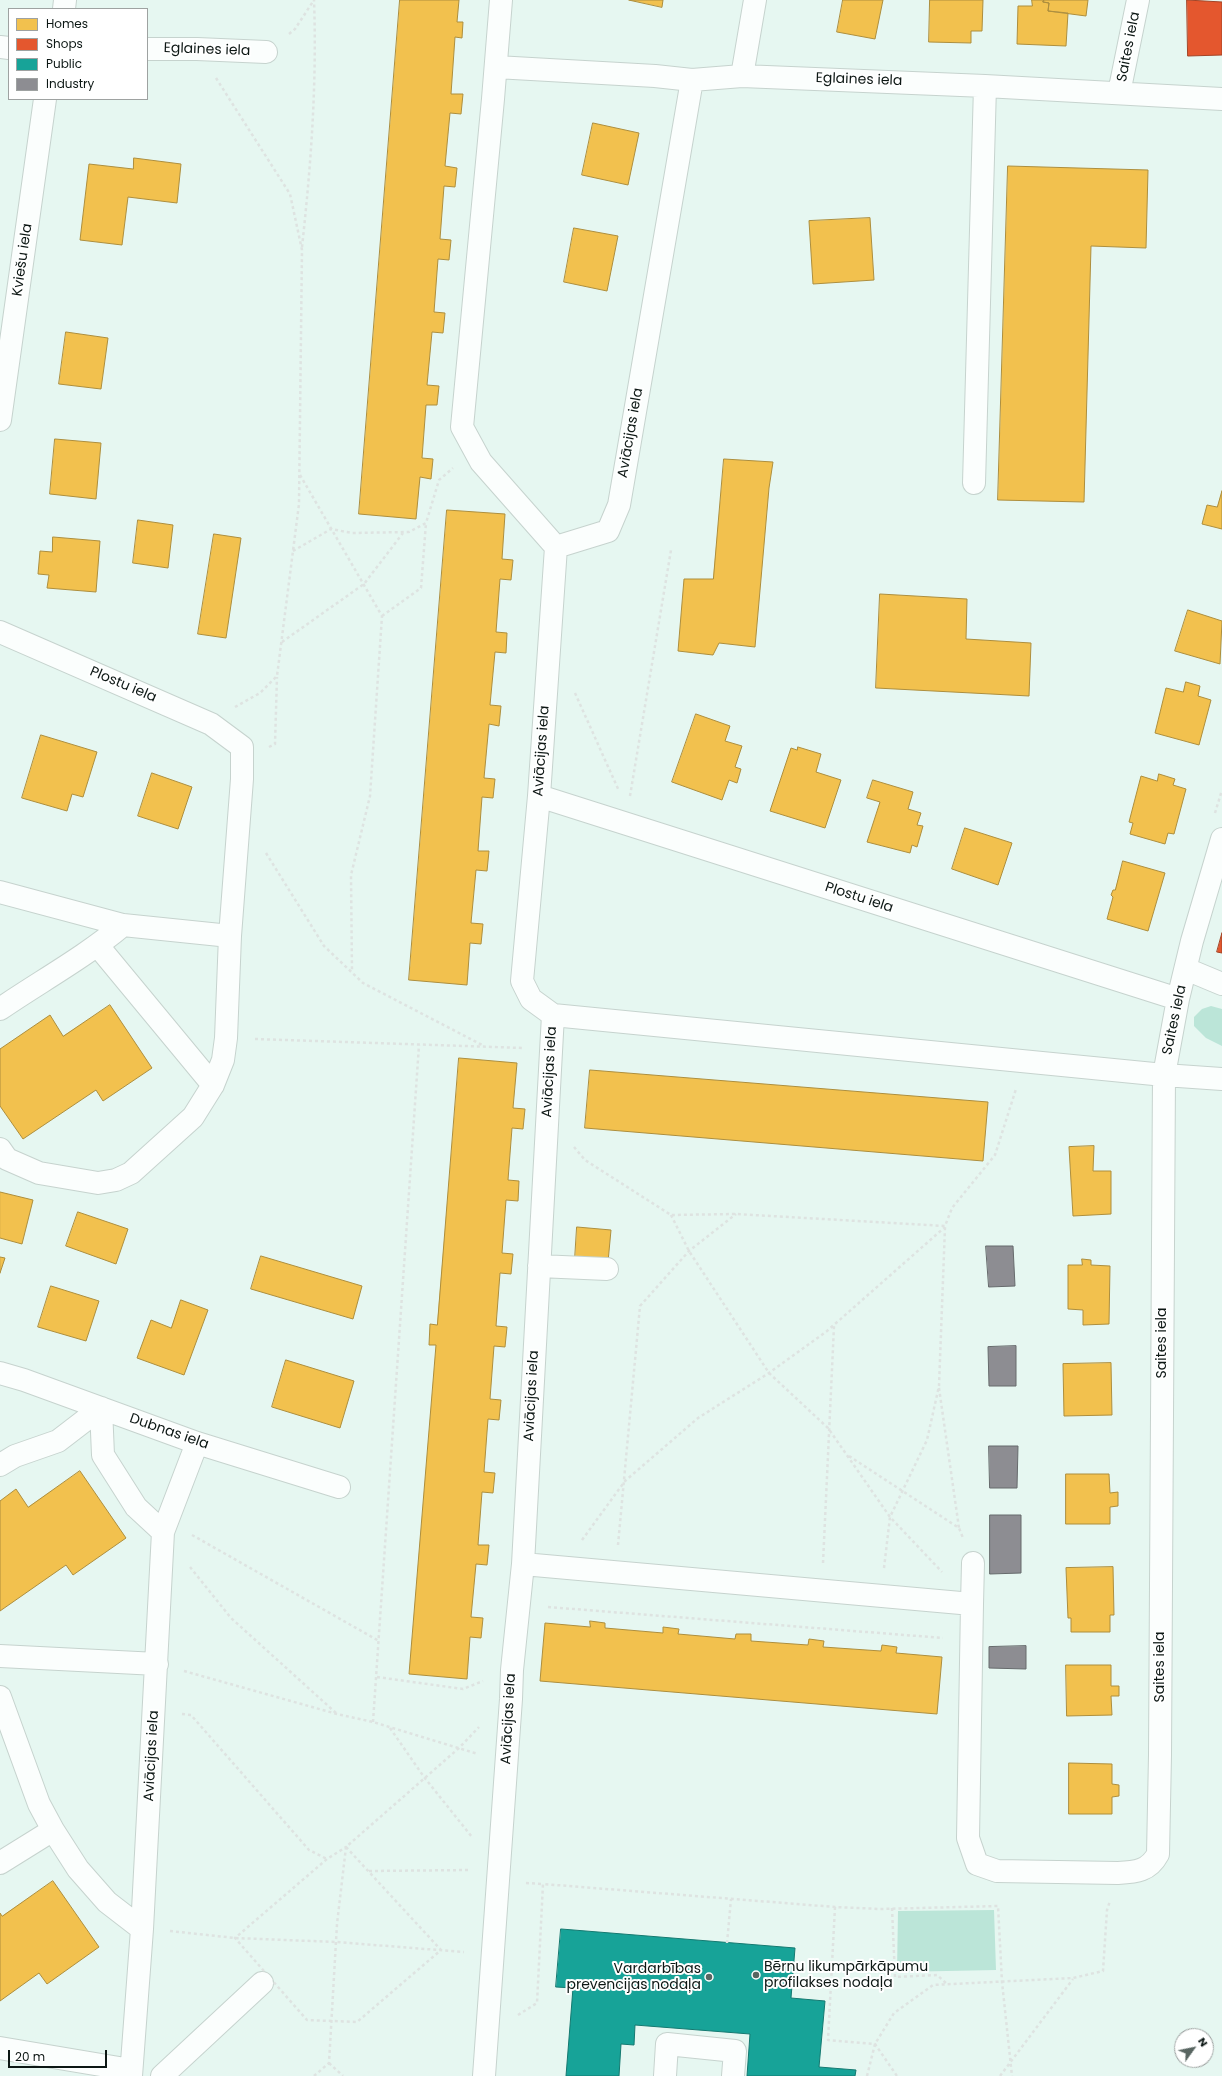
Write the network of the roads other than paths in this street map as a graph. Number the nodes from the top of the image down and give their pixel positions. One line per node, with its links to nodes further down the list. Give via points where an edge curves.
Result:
1 (501, 0): 6 (street)
2 (755, 0): 7 (street)
3 (1138, 0): 10 (street, Saites iela)
4 (148, 49): 5 (street, Eglaines iela)
5 (266, 52)
6 (496, 68): 8 (street, Eglaines iela); 15 (street, via 462,428 481,462)
7 (742, 76): 8 (street, Eglaines iela); 9 (street, Eglaines iela)
8 (692, 80): 15 (street, Aviācijas iela, via 619,505 608,531)
9 (985, 86): 10 (street, Eglaines iela); 14 (street)
10 (1120, 93): 11 (street, Eglaines iela)
11 (1222, 99)
12 (45, 100): 13 (street, Kviešu iela)
13 (0, 420)
14 (974, 483)
15 (556, 547): 17 (street, Aviācijas iela)
16 (0, 632): 21 (street, Plostu iela, via 211,724 242,754)
17 (539, 796): 25 (street, Plostu iela); 27 (street, Aviācijas iela, via 522,981 531,999)
18 (1218, 830): 23 (street, Saites iela)
19 (0, 892): 20 (street)
20 (123, 925): 21 (street); 22 (street)
21 (230, 936): 30 (street, via 226,1038 223,1060)
22 (98, 946): 26 (street); 30 (street)
23 (1186, 969): 24 (street); 25 (street, Saites iela)
24 (1222, 984)
25 (1178, 999): 28 (street, Saites iela)
26 (0, 1009)
27 (553, 1015): 28 (street); 32 (street, Aviācijas iela)
28 (1164, 1076): 29 (street); 42 (street, Saites iela, via 1158,1854 1147,1868 1134,1872 997,1871 977,1864 968,1838)
29 (1222, 1079)
30 (213, 1085): 31 (street, via 193,1117 131,1173 116,1180 98,1183 39,1173 7,1159)
31 (0, 1149)
32 (539, 1266): 33 (street); 41 (street, Aviācijas iela)
33 (607, 1269)
34 (0, 1373): 35 (street, Dubnas iela)
35 (101, 1408): 36 (street, Dubnas iela); 37 (street, via 58,1441 15,1456); 39 (street, via 103,1455 136,1507)
36 (198, 1443): 38 (street, Dubnas iela); 39 (street, Aviācijas iela)
37 (0, 1465)
38 (339, 1487)
39 (165, 1526): 44 (street, Aviācijas iela, via 159,1573)
40 (973, 1563): 42 (street)
41 (523, 1564): 42 (street); 53 (street, Aviācijas iela, via 512,1670)
42 (972, 1604)
43 (0, 1656): 44 (street)
44 (157, 1664): 48 (street, Aviācijas iela)
45 (0, 1696): 46 (street, via 39,1804)
46 (52, 1830): 47 (street); 48 (street, via 78,1869 107,1902)
47 (0, 1863)
48 (142, 1929): 51 (street, Aviācijas iela)
49 (262, 1983): 52 (street)
50 (0, 2048): 51 (street)
51 (131, 2073)
52 (162, 2076)
53 (484, 2076)
54 (665, 2076): 55 (street, via 666,2044 735,2050)
55 (733, 2076)

